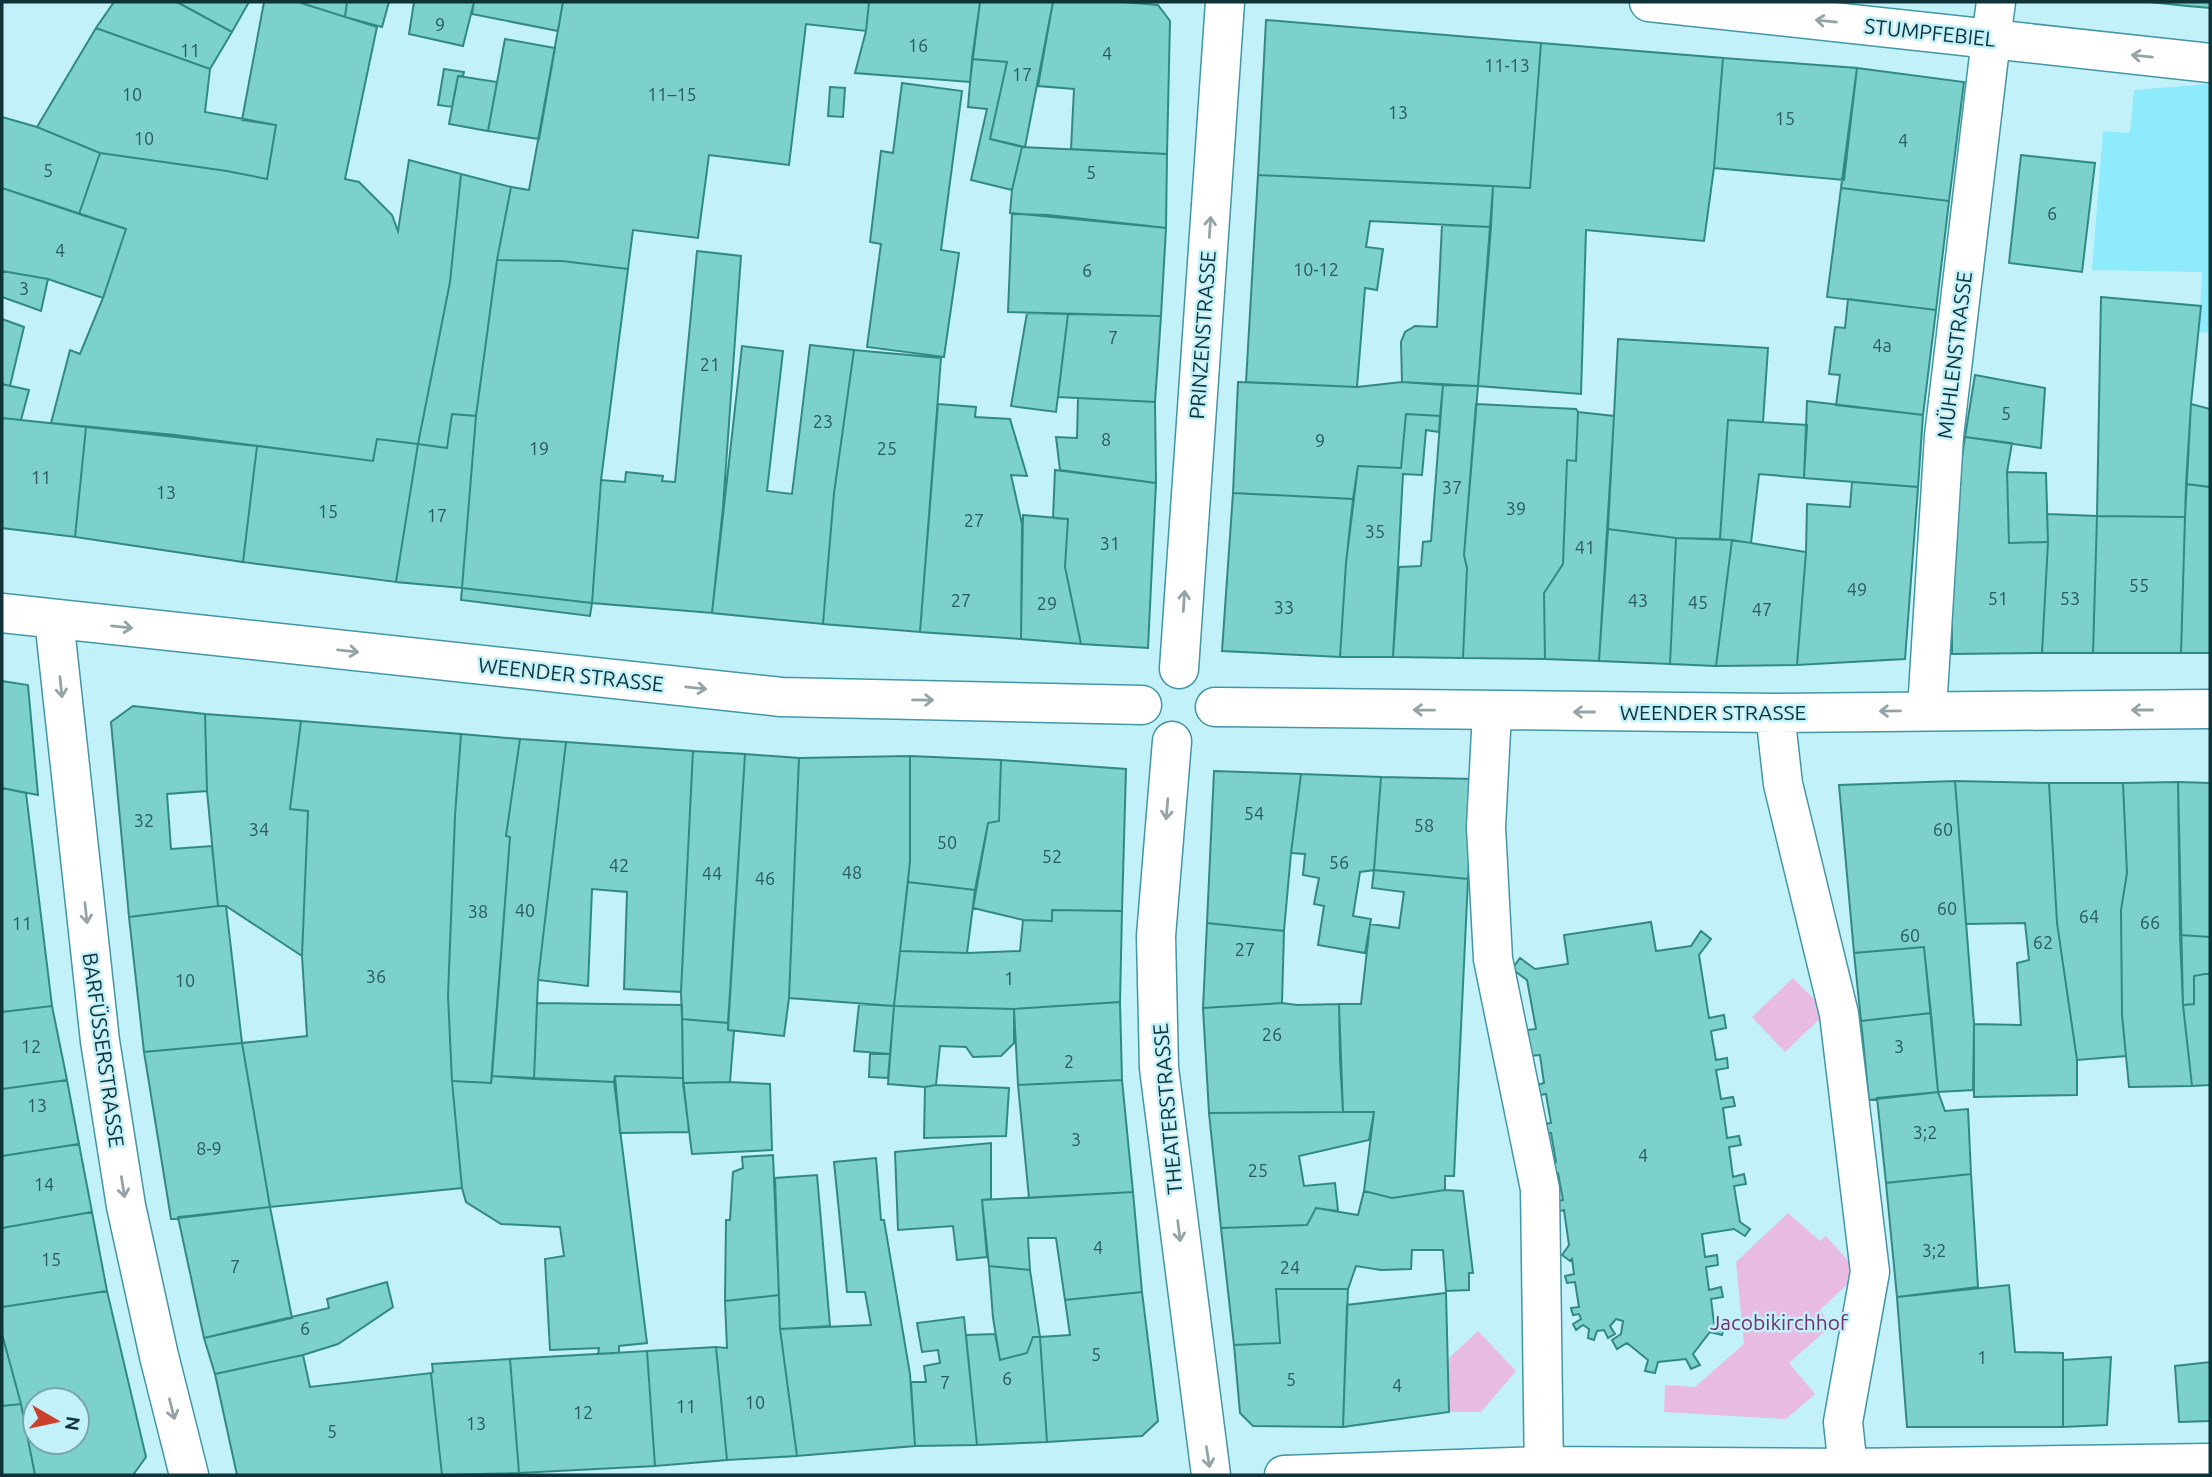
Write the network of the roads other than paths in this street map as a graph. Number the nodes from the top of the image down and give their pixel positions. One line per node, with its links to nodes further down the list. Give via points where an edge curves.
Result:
1 (1225, 2): 8 (street, PRINZENSTRASSE, one-way to 1)
2 (1649, 2): 4 (street, STUMPFEBIEL, one-way to 2)
3 (1996, 2): 4 (street, MÜHLENSTRASSE)
4 (1991, 39): 5 (street, STUMPFEBIEL, one-way to 4); 12 (street, MÜHLENSTRASSE, via 1944,436)
5 (2210, 63)
6 (2, 613): 7 (street, WEENDER STRASSE)
7 (54, 619): 9 (street, WEENDER STRASSE, one-way to 9, via 782,697); 19 (street, BARFÜSSERSTRASSE, one-way to 19, via 100,1041 126,1206)
8 (1180, 669): 9 (street, via 1155,677); 10 (street, via 1192,671 1207,683)
9 (1142, 705): 15 (street, via 1150,729)
10 (1215, 707): 13 (street, WEENDER STRASSE, one-way to 10); 15 (street, via 1201,734)
11 (2210, 709): 12 (street, WEENDER STRASSE, one-way to 12)
12 (1927, 710): 14 (street, WEENDER STRASSE, one-way to 14)
13 (1492, 712): 14 (street, WEENDER STRASSE, one-way to 13); 18 (street, via 1486,827 1493,959 1540,1189)
14 (1775, 713): 17 (street, via 1783,784 1839,1014 1870,1272 1843,1422)
15 (1172, 741): 20 (street, THEATERSTRASSE, one-way to 20, via 1156,936 1160,1068)
16 (2210, 1463): 17 (street)
17 (1847, 1468): 18 (street)
18 (1544, 1471): 21 (street)
19 (189, 1475)
20 (1211, 1475)
21 (1284, 1475)

